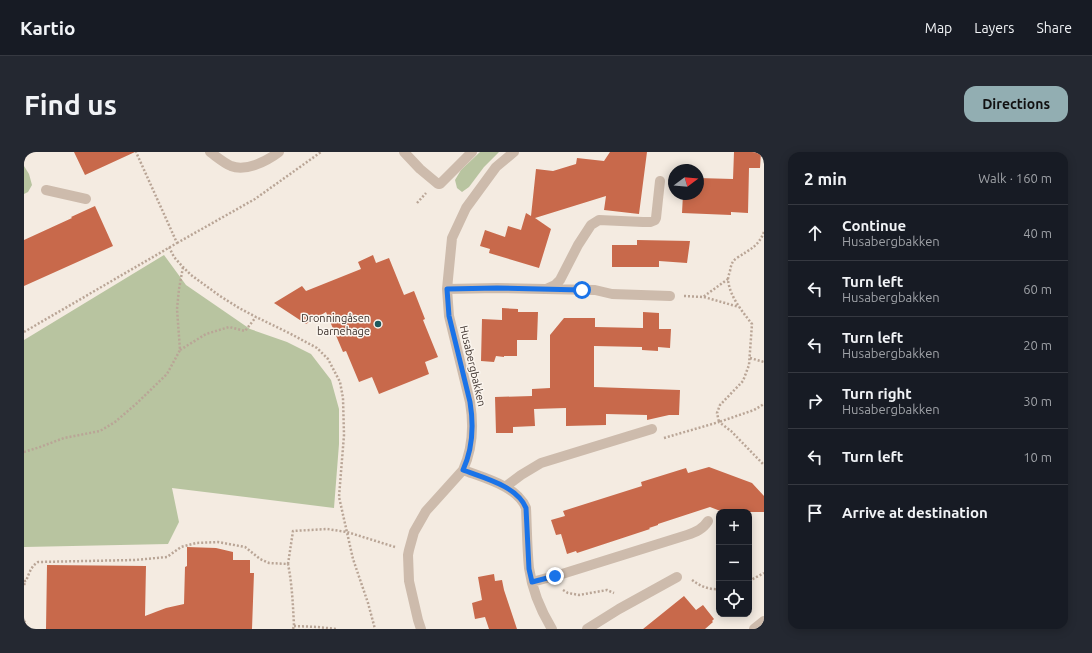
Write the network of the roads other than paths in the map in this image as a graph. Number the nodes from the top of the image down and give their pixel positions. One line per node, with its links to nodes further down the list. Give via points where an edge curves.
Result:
1 (210, 152): 2 (street, via 238,168 254,166)
2 (279, 152)
3 (404, 152): 4 (street, via 438,184)
4 (472, 152)
5 (514, 152): 9 (street, Husabergbakken, via 496,167 466,208 452,238)
6 (660, 181): 10 (street, via 654,220 598,220 591,225 578,245 560,280)
7 (46, 190): 8 (street)
8 (86, 199)
9 (447, 289): 10 (street); 13 (street, Husabergbakken, via 449,316 473,416 472,442 469,458)
10 (546, 290): 11 (street, via 596,290 612,294)
11 (670, 296)
12 (652, 429): 14 (street, via 541,463)
13 (463, 470): 14 (street); 19 (street, Husabergbakken, via 426,511 414,532 409,550 409,581)
14 (505, 487): 17 (street, via 520,498 526,508)
15 (708, 521): 17 (street, via 700,530 687,535)
16 (677, 577): 21 (street)
17 (532, 582): 20 (street)
18 (764, 621): 22 (street)
19 (421, 629)
20 (552, 629)
21 (588, 629)
22 (754, 629)

